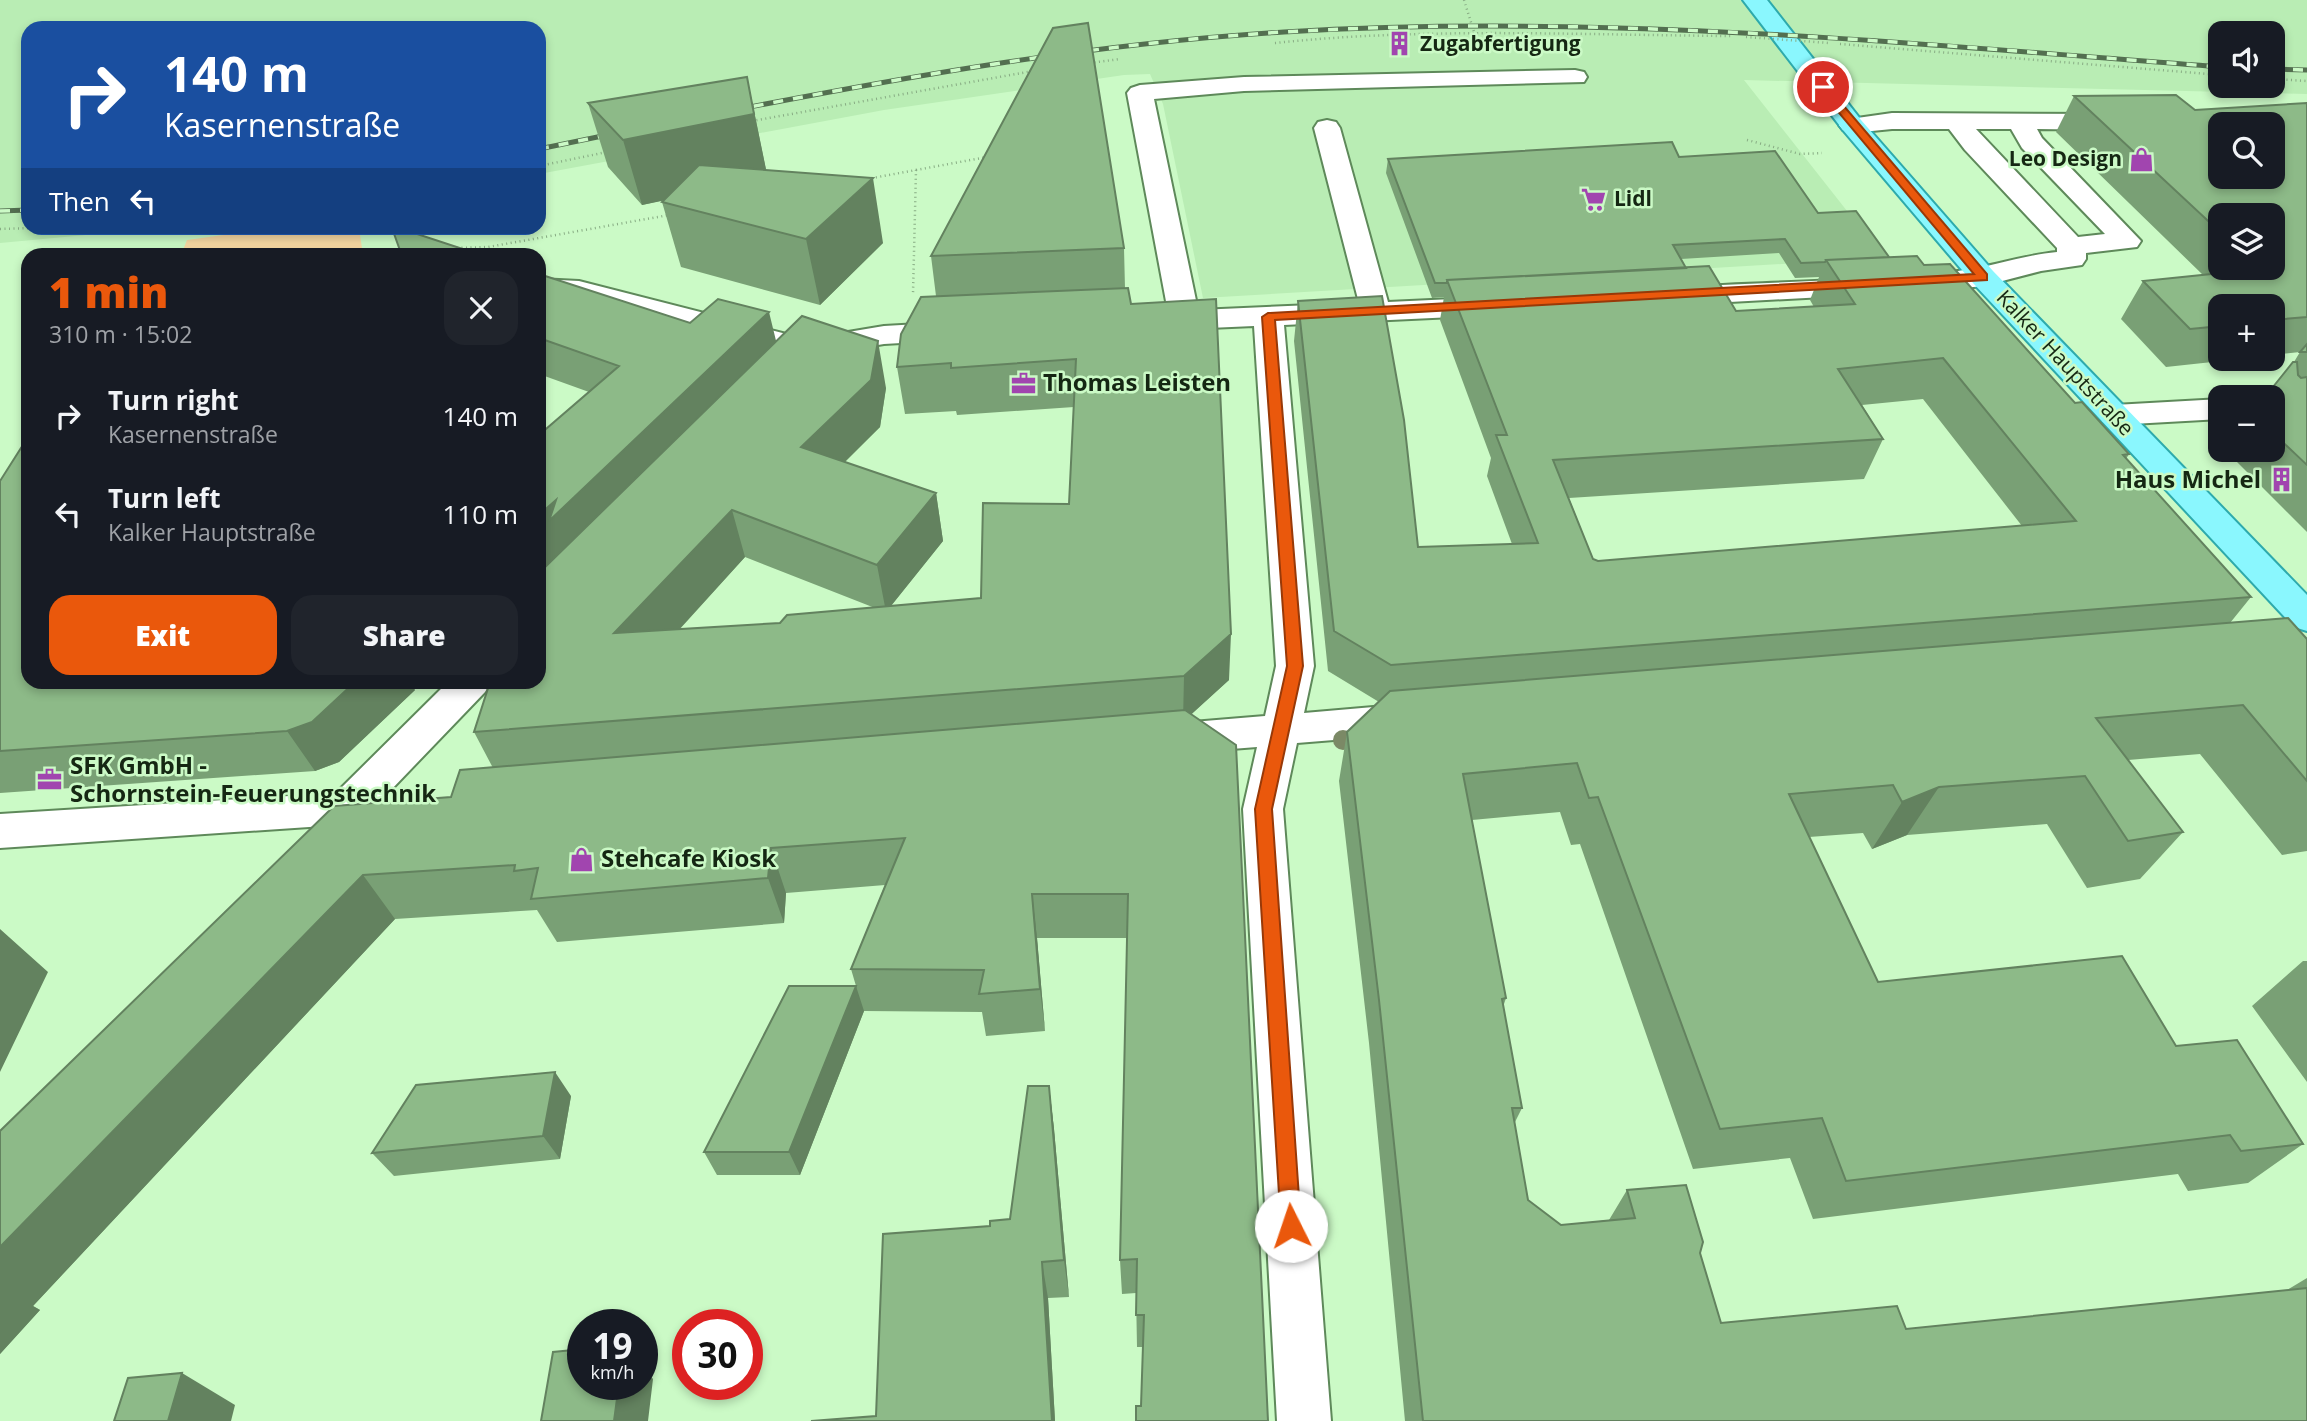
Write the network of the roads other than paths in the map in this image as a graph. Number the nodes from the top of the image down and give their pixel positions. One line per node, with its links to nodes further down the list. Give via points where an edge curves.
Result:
1 (1755, 0): 6 (main road, Kalker Hauptstraße)
2 (1575, 78): 15 (street, via 1244,84 1140,93)
3 (1957, 122): 4 (street); 6 (street); 8 (street)
4 (2020, 122): 5 (street); 8 (street, via 2031,142 2127,241)
5 (2132, 122)
6 (1852, 124): 9 (main road, Kalker Hauptstraße)
7 (1327, 128): 13 (street)
8 (2071, 246): 9 (street, via 2072,259)
9 (1983, 277): 11 (street); 21 (main road, Kalker Hauptstraße)
10 (546, 288): 18 (street, via 579,290)
11 (1650, 298)
12 (1527, 304): 13 (street)
13 (1377, 313): 14 (street)
14 (1268, 317): 15 (street); 25 (street, via 1295,666)
15 (1185, 320): 16 (street)
16 (1130, 323)
17 (980, 330): 18 (street, via 884,335)
18 (806, 348): 19 (street)
19 (776, 378)
20 (2208, 410): 21 (street)
21 (2114, 415): 22 (main road, Kalker Hauptstraße)
22 (2303, 637)
23 (465, 689): 28 (street)
24 (1448, 716): 25 (street)
25 (1281, 730): 26 (street); 31 (street, via 1263,809)
26 (1129, 743)
27 (414, 803): 28 (street)
28 (346, 809): 29 (street); 30 (street)
29 (0, 831)
30 (306, 848)
31 (1304, 1421)

